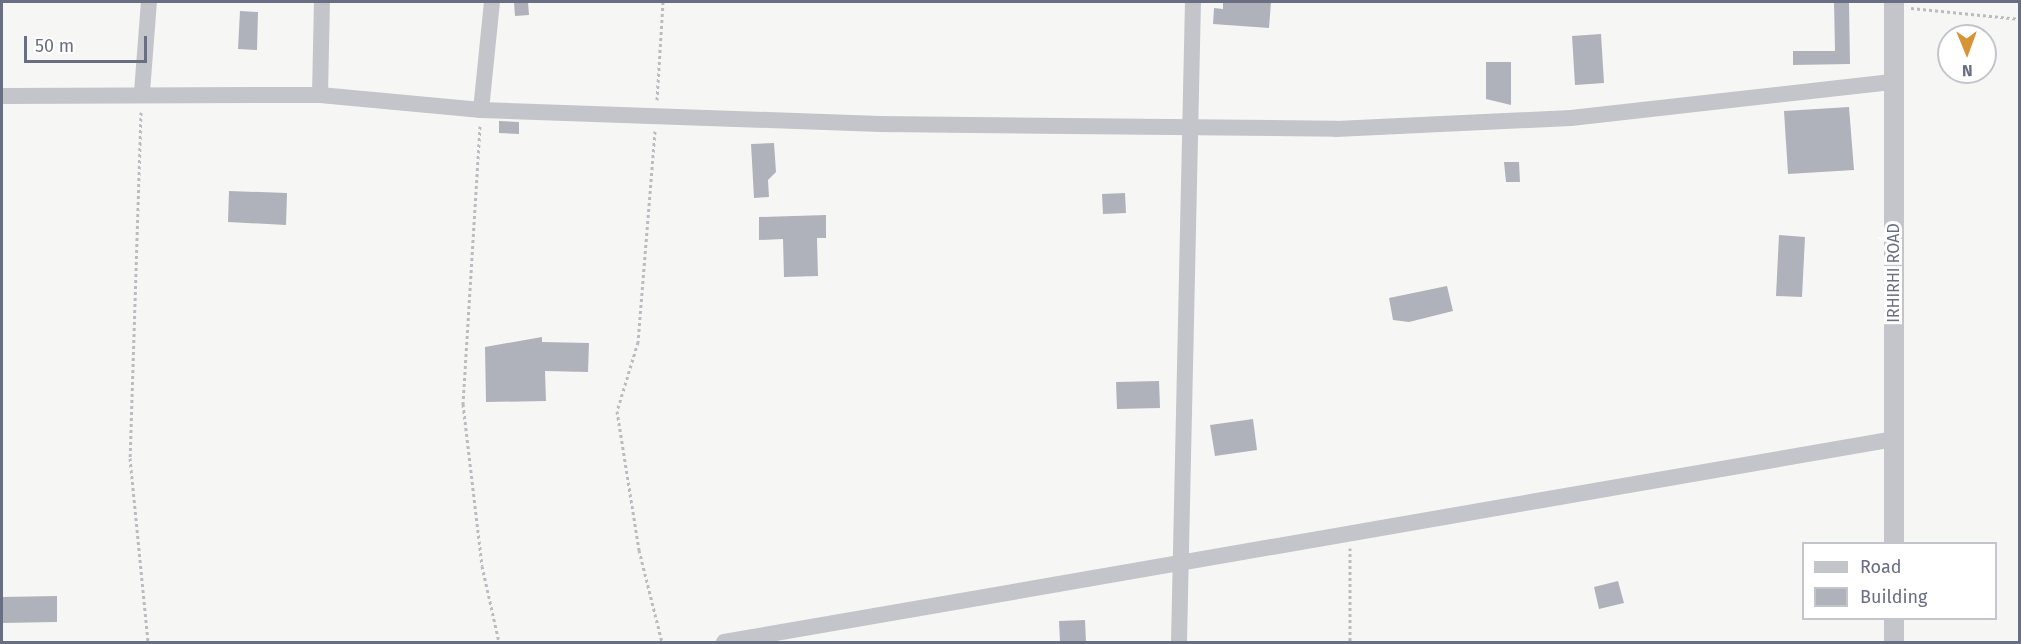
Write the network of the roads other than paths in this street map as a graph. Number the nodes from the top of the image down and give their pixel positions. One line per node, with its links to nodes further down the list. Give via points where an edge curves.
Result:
1 (149, 2): 7 (street)
2 (322, 2): 8 (street)
3 (492, 2): 10 (street)
4 (1193, 2): 11 (street)
5 (1894, 4): 6 (street, IRHIRHI ROAD)
6 (1894, 82): 11 (street, via 1571,118 1336,129); 12 (street, IRHIRHI ROAD)
7 (142, 92): 8 (street); 9 (street)
8 (320, 95): 10 (street)
9 (2, 96)
10 (481, 110): 11 (street)
11 (1194, 128): 14 (street)
12 (1894, 439): 13 (street, IRHIRHI ROAD); 14 (street)
13 (1894, 542)
14 (1179, 563): 16 (street); 17 (street)
15 (1894, 620): 18 (street)
16 (724, 642)
17 (1179, 642)
18 (1894, 642)

